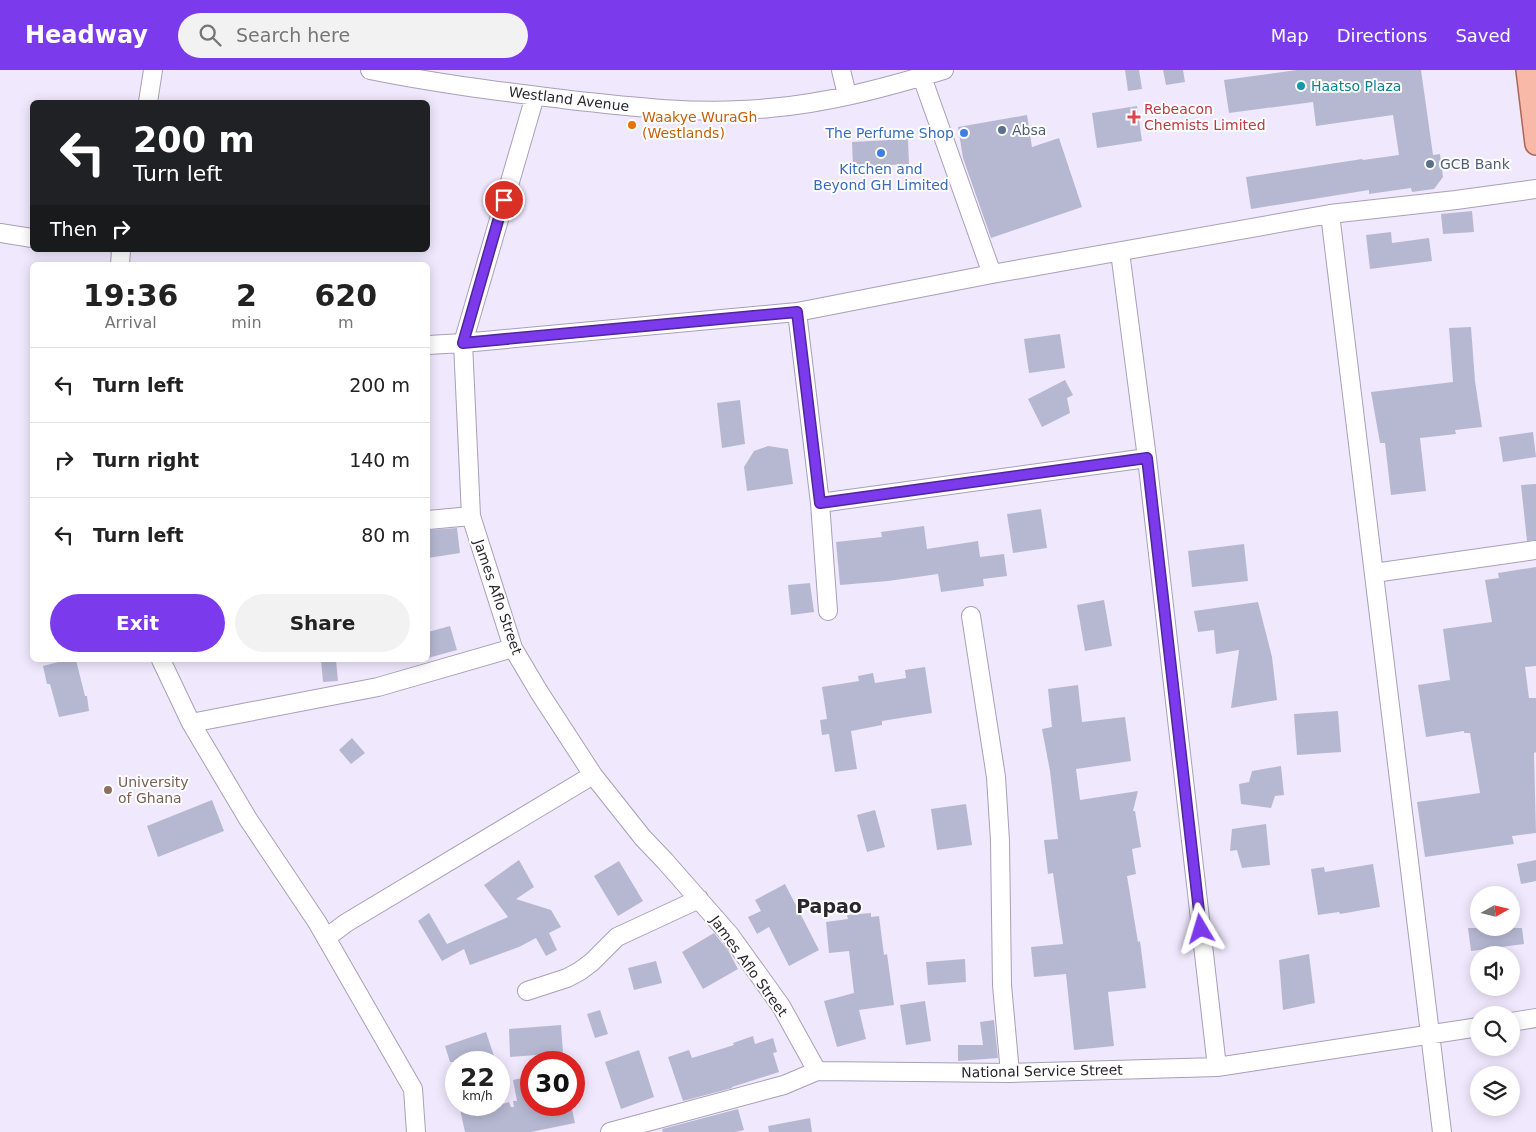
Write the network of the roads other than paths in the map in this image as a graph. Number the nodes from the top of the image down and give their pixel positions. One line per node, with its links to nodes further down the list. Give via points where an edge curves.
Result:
1 (153, 70): 9 (street)
2 (370, 70): 8 (street, Westland Avenue)
3 (841, 70): 7 (street)
4 (944, 70): 6 (street, Westland Avenue)
5 (1527, 70): 10 (main road)
6 (922, 77): 7 (street, Westland Avenue); 16 (street)
7 (848, 95): 8 (street, Westland Avenue, via 769,108 723,110 613,105)
8 (535, 96): 18 (street, James Aflo Street)
9 (148, 100)
10 (1536, 144)
11 (1536, 189): 12 (street)
12 (1330, 214): 15 (street); 25 (street)
13 (0, 233): 14 (street)
14 (30, 238)
15 (1120, 252): 16 (street); 20 (street)
16 (992, 274): 17 (street)
17 (797, 312): 18 (street); 21 (street)
18 (463, 343): 19 (street); 22 (street, James Aflo Street)
19 (430, 345)
20 (1147, 458): 21 (street); 39 (street)
21 (820, 503): 26 (street)
22 (471, 516): 23 (street); 28 (street, James Aflo Street)
23 (430, 520)
24 (1536, 550): 25 (street)
25 (1374, 573): 38 (street)
26 (828, 611)
27 (970, 616): 41 (street, via 996,777 1002,984)
28 (513, 648): 30 (street, via 378,687); 31 (street, James Aflo Street)
29 (162, 662): 30 (street)
30 (191, 723): 33 (street)
31 (593, 775): 32 (street, James Aflo Street, via 643,838); 33 (street)
32 (699, 899): 34 (street, via 618,938 592,962 567,978); 40 (street, James Aflo Street, via 730,935 781,1006)
33 (326, 938): 42 (street, via 412,1089)
34 (528, 991)
35 (1536, 1018): 36 (street)
36 (1520, 1021)
37 (1470, 1028): 38 (street, National Service Street)
38 (1430, 1034): 39 (street, National Service Street); 44 (street)
39 (1217, 1067): 41 (street, National Service Street)
40 (817, 1071): 41 (street, National Service Street); 43 (street, National Service Street, via 784,1085)
41 (1010, 1073)
42 (416, 1132)
43 (610, 1132)
44 (1442, 1132)

